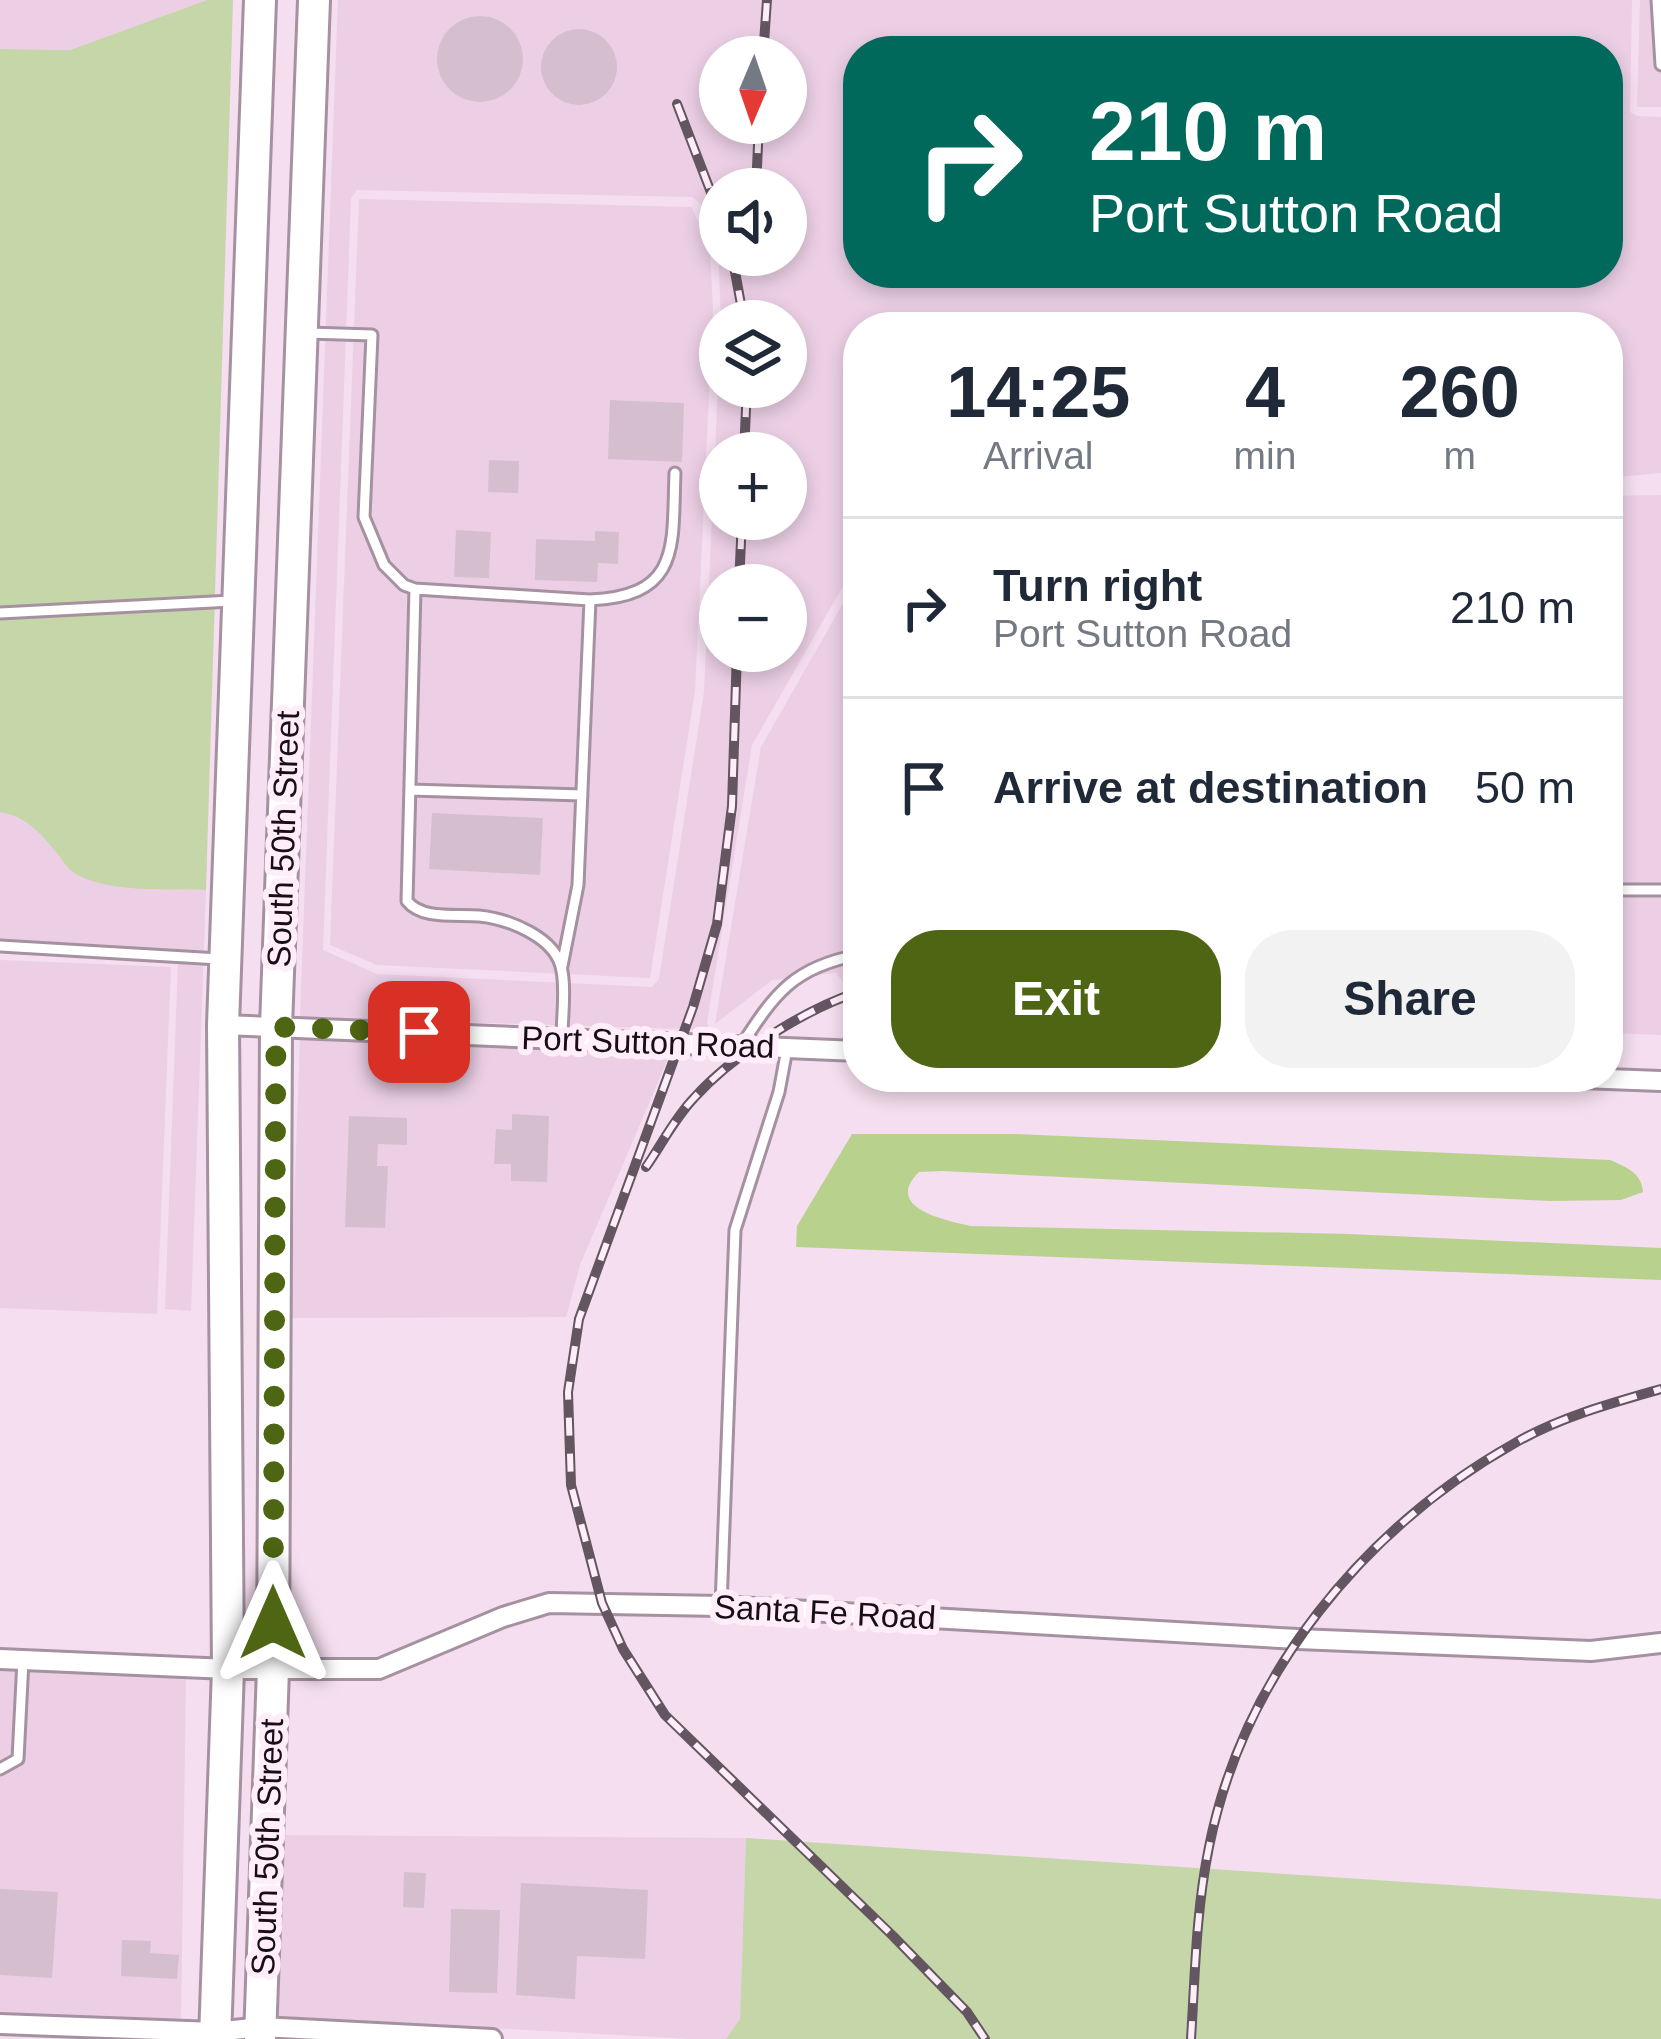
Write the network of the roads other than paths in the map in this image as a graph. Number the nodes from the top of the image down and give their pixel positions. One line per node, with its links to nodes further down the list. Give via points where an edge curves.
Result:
1 (260, 0): 9 (main road, South 50th Street)
2 (314, 0): 5 (main road, South 50th Street)
3 (1658, 0): 4 (lane)
4 (1661, 65)
5 (302, 333): 7 (lane, via 372,335 364,517 384,566); 20 (main road, South 50th Street)
6 (675, 472): 8 (lane, via 672,542 658,575 634,594)
7 (416, 589): 8 (lane); 11 (lane)
8 (590, 600): 12 (lane)
9 (238, 601): 10 (lane); 17 (main road, South 50th Street)
10 (0, 614)
11 (410, 790): 12 (lane); 18 (lane, via 410,906 521,928)
12 (582, 795): 18 (lane, via 578,885)
13 (1623, 890): 14 (lane)
14 (1661, 890)
15 (0, 946): 17 (lane)
16 (843, 958): 22 (lane, via 782,988)
17 (224, 959): 19 (main road, South 50th Street)
18 (562, 966): 21 (lane)
19 (223, 1024): 20 (street, Port Sutton Road); 31 (main road, South 50th Street)
20 (276, 1027): 21 (street, Port Sutton Road); 32 (main road, South 50th Street)
21 (562, 1038): 22 (street, Port Sutton Road)
22 (741, 1046): 23 (street, Port Sutton Road)
23 (787, 1048): 24 (street, Port Sutton Road); 27 (lane, via 734,1230)
24 (843, 1050)
25 (1623, 1080): 26 (street)
26 (1661, 1081)
27 (722, 1606): 28 (street, Santa Fe Road, via 1591,1651); 32 (street, Santa Fe Road, via 549,1603 380,1669)
28 (1661, 1643)
29 (0, 1659): 30 (street, Santa Fe Road)
30 (23, 1660): 31 (street, Santa Fe Road); 33 (lane, via 18,1759)
31 (228, 1669): 32 (street, Santa Fe Road); 36 (main road, South 50th Street)
32 (273, 1669): 35 (main road, South 50th Street)
33 (0, 1769)
34 (0, 2024): 36 (street)
35 (260, 2033): 36 (street); 37 (street)
36 (215, 2036)
37 (435, 2037): 38 (street)
38 (492, 2039)

